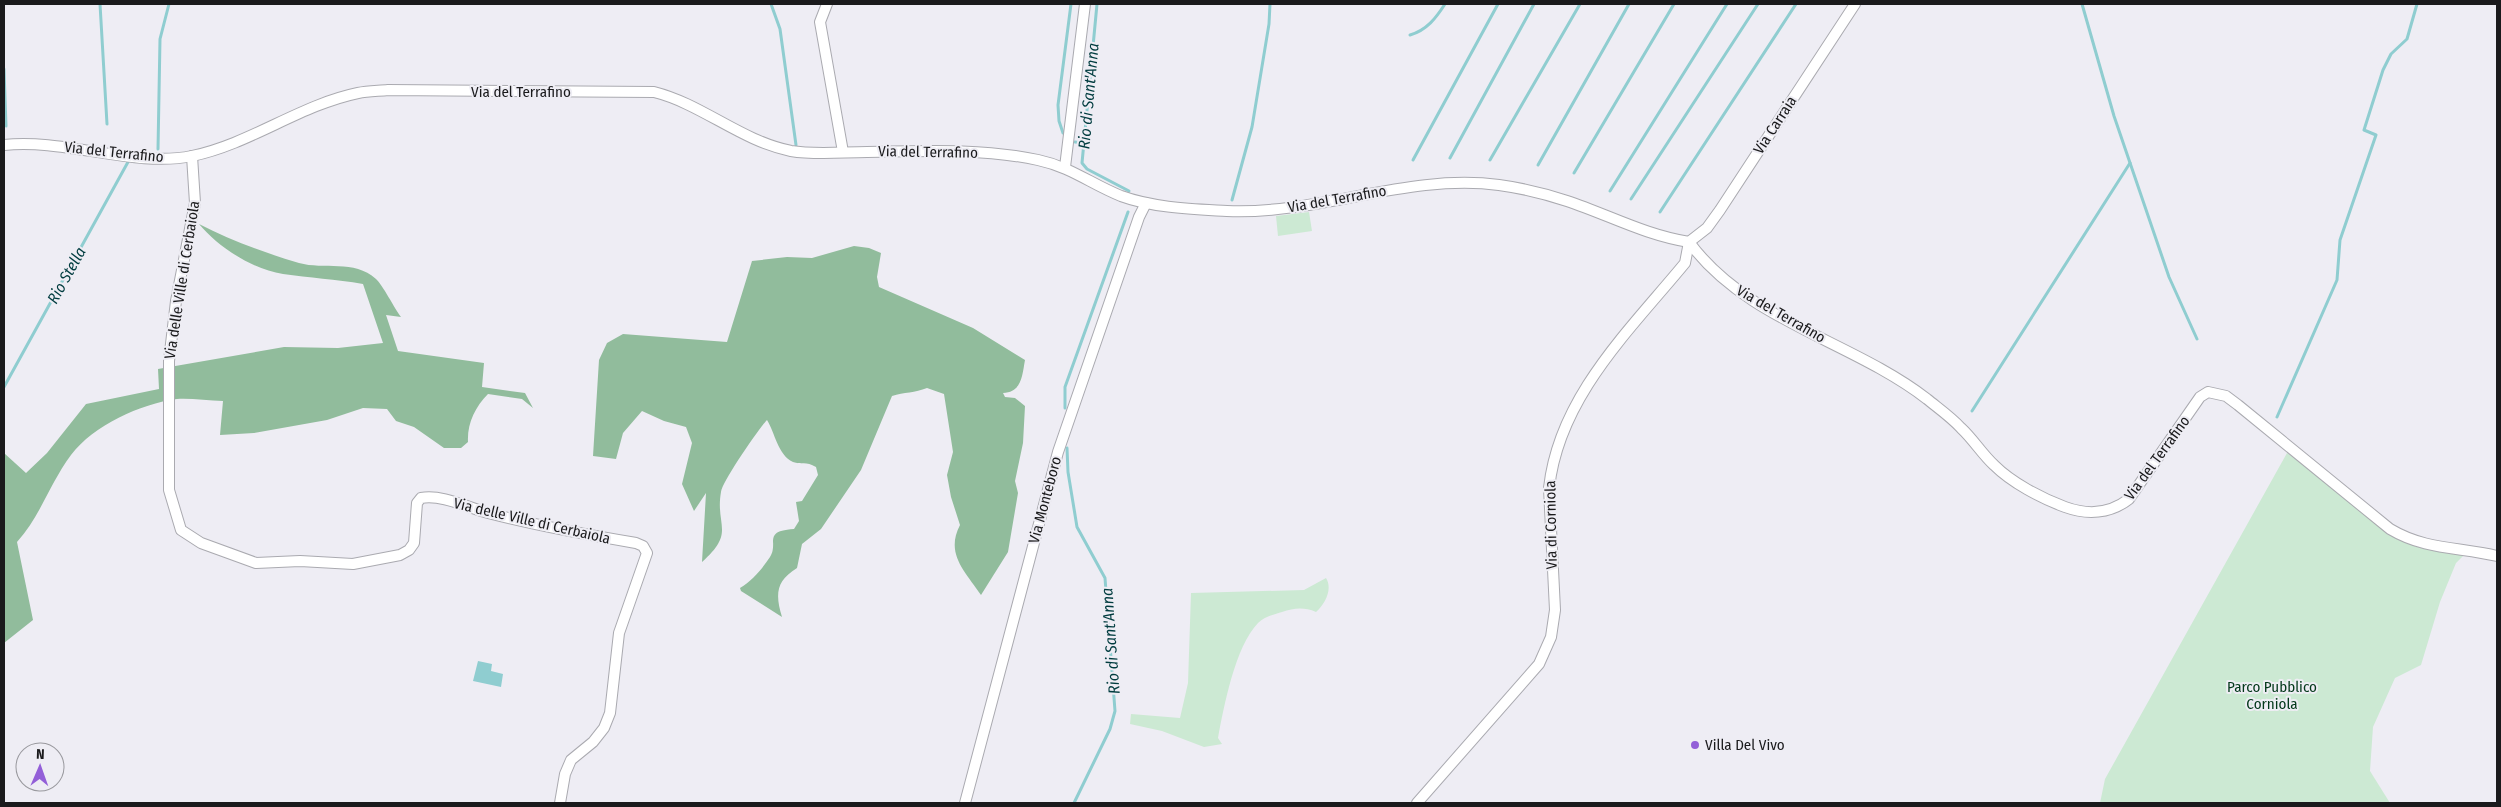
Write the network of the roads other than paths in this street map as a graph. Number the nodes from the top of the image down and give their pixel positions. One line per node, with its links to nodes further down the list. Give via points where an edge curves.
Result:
1 (827, 4): 5 (street, via 820,22)
2 (1085, 4): 7 (street)
3 (1856, 4): 9 (street, Via Carraia, via 1707,228)
4 (4, 145): 6 (street, Via del Terrafino, via 81,148 132,156)
5 (843, 152): 6 (street, Via del Terrafino, via 793,152 780,148 727,127 675,98 654,92 388,90 359,92 333,100); 7 (street, Via del Terrafino, via 1002,153)
6 (192, 156): 11 (street, Via delle Ville di Cerbaiola, via 195,203 168,361 169,490 181,530 201,543 256,563 353,564 400,555 409,550 414,544 417,503 421,498 432,496 583,535 636,543 647,553 619,633 610,714 593,742 571,760)
7 (1066, 167): 8 (street, Via del Terrafino, via 1110,191)
8 (1146, 203): 9 (street, Via del Terrafino, via 1256,212 1400,188 1498,185 1566,200 1634,228); 12 (street, Via Monteboro, via 1058,452)
9 (1689, 242): 10 (street, Via del Terrafino, via 1703,261 1730,284 1766,309 1876,366 1926,398 1962,428 1994,465 2026,488 2064,507 2082,512 2117,509 2129,500 2200,397 2208,392 2226,396 2390,529 2408,540 2432,547 2470,549); 13 (street, Via di Corniola, via 1685,263 1587,384 1560,436 1549,488 1555,610 1551,637 1539,664)
10 (2497, 556)
11 (560, 803)
12 (965, 803)
13 (1417, 803)

